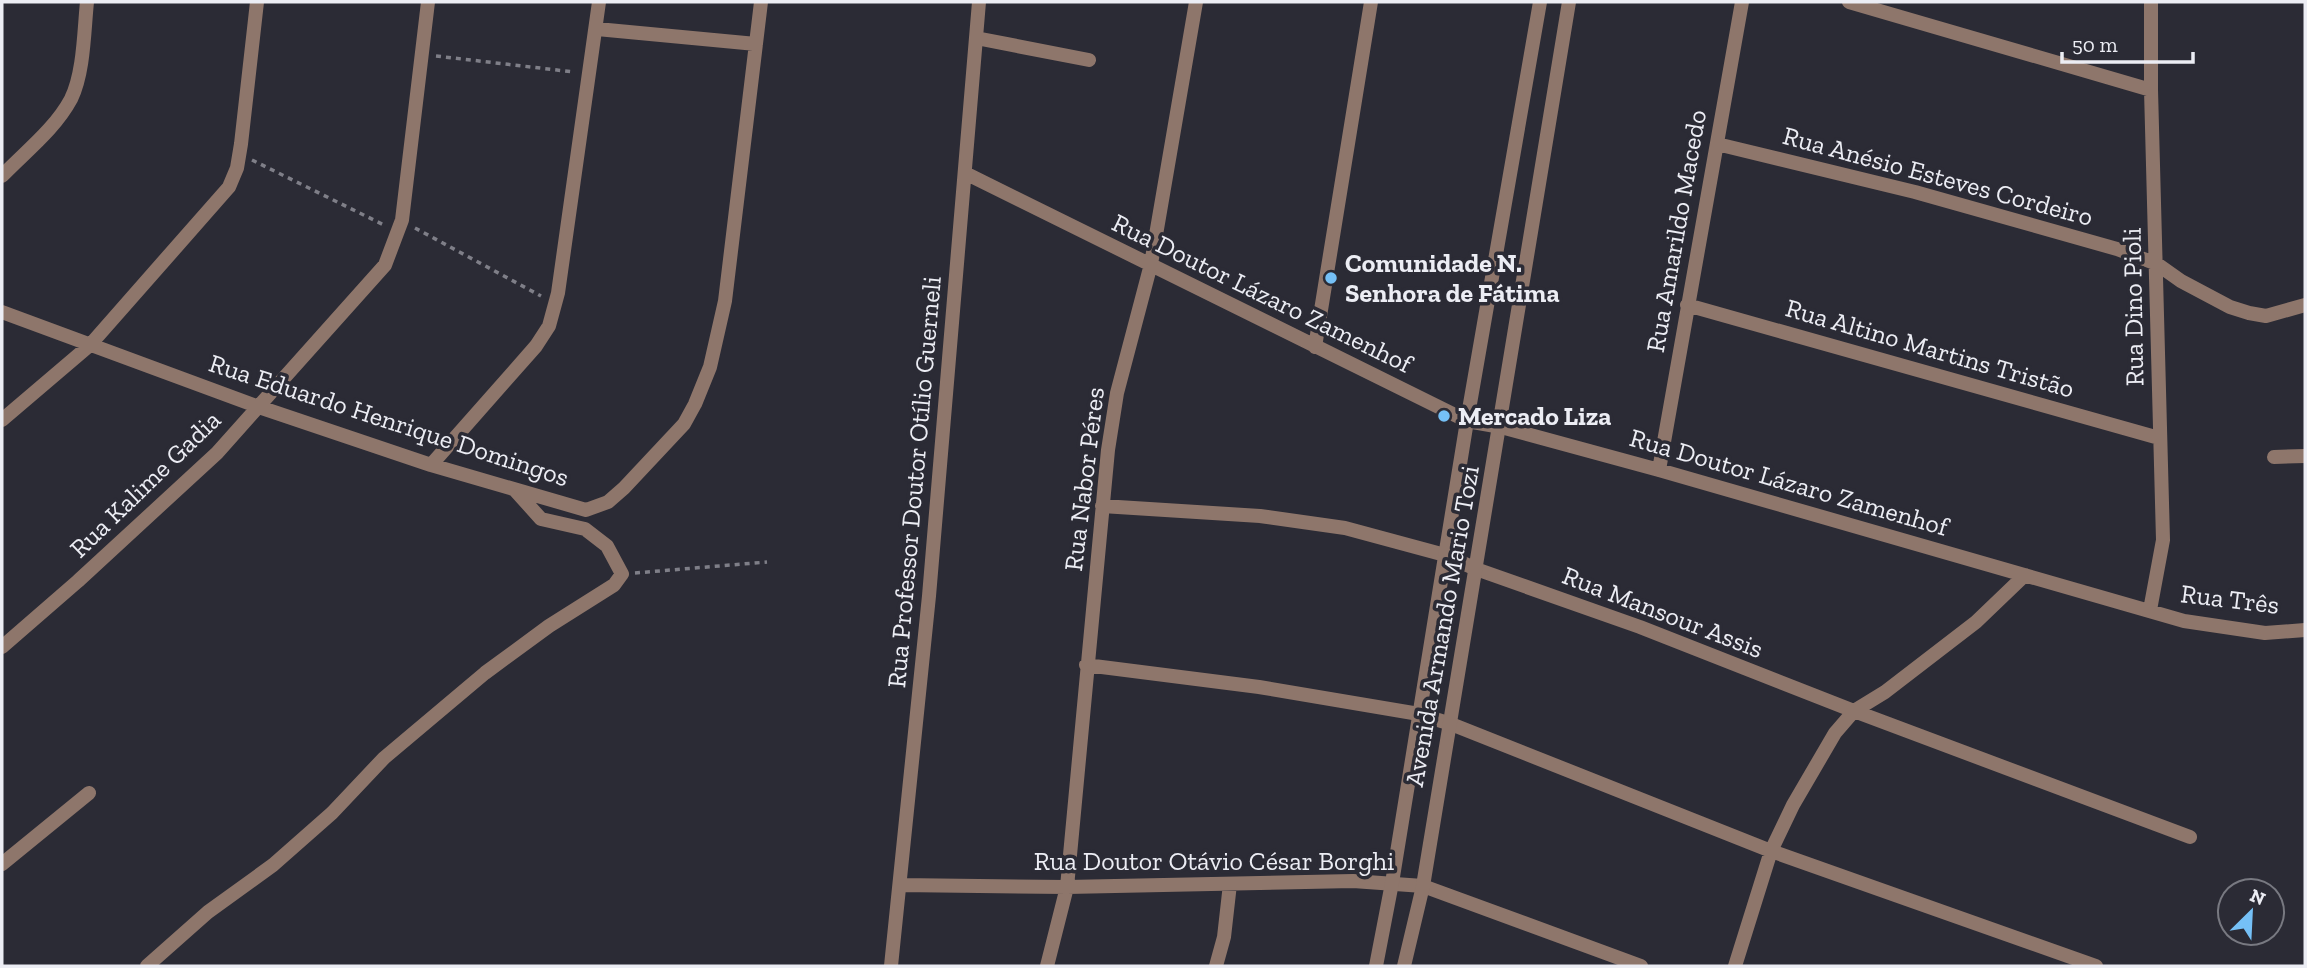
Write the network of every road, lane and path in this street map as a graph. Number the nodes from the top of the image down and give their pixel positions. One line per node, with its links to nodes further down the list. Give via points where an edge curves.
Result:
1 (87, 2): 24 (street, via 72,97)
2 (257, 2): 22 (street)
3 (428, 2): 17 (street, Rua Kalime Gadia)
4 (600, 2): 14 (street)
5 (761, 2): 16 (street, Rua Eduardo Henrique Domingos)
6 (979, 2): 15 (street, Rua Professor Doutor Otílio Guerneli)
7 (1196, 2): 26 (street, Rua Nabor Péres)
8 (1371, 2): 33 (street)
9 (1540, 2): 36 (street, Avenida Armando Mario Tozi)
10 (1569, 2): 37 (street, Avenida Armando Mario Tozi)
11 (1742, 2): 21 (street, Rua Amarildo Macedo)
12 (1849, 2): 20 (street)
13 (2151, 2): 20 (street, Rua Dino Pioli)
14 (597, 29): 16 (street); 19 (street)
15 (976, 38): 18 (street); 23 (street, Rua Professor Doutor Otílio Guerneli)
16 (756, 44): 43 (street, Rua Eduardo Henrique Domingos, via 725,301 710,367 695,404 684,424 608,502 586,510)
17 (422, 55): 19 (path); 25 (street, Rua Kalime Gadia)
18 (1089, 60)
19 (590, 74): 28 (street)
20 (2151, 90): 27 (street, Rua Dino Pioli)
21 (1717, 144): 27 (street, Rua Anésio Esteves Cordeiro, via 1915,192); 29 (street, Rua Amarildo Macedo)
22 (239, 153): 25 (path); 32 (street, via 229,187)
23 (965, 173): 26 (street, Rua Doutor Lázaro Zamenhof); 63 (street, Rua Professor Doutor Otílio Guerneli)
24 (2, 176)
25 (400, 226): 28 (path); 34 (street, Rua Kalime Gadia, via 385,265)
26 (1151, 264): 33 (street, Rua Doutor Lázaro Zamenhof); 44 (street, Rua Nabor Péres, via 1118,393)
27 (2157, 264): 30 (street, Rua Anésio Esteves Cordeiro, via 2181,281 2249,313 2266,316); 38 (street, Rua Dino Pioli)
28 (555, 304): 41 (street, via 549,326 536,346)
29 (1687, 305): 38 (street, Rua Altino Martins Tristão); 42 (street, Rua Amarildo Macedo)
30 (2305, 305)
31 (2, 312): 32 (street, Rua Eduardo Henrique Domingos)
32 (90, 345): 34 (street, Rua Eduardo Henrique Domingos); 35 (street)
33 (1315, 347): 36 (street, Rua Doutor Lázaro Zamenhof)
34 (259, 407): 41 (street, Rua Eduardo Henrique Domingos); 52 (street, Rua Kalime Gadia, via 174,494)
35 (2, 420)
36 (1467, 421): 37 (street, Rua Doutor Lázaro Zamenhof); 45 (street, Avenida Armando Mario Tozi)
37 (1500, 427): 42 (street, Rua Doutor Lázaro Zamenhof); 47 (street, Avenida Armando Mario Tozi)
38 (2159, 438): 50 (street, Rua Dino Pioli, via 2163,540)
39 (2305, 456): 40 (street)
40 (2274, 457)
41 (431, 465): 43 (street, Rua Eduardo Henrique Domingos)
42 (1659, 470): 49 (street, Rua Doutor Lázaro Zamenhof)
43 (514, 489): 48 (street, via 541,519 584,529 607,546)
44 (1102, 506): 45 (street, Rua Mansour Assis, via 1260,516 1345,528); 53 (street, Rua Nabor Péres)
45 (1445, 555): 47 (street, Rua Mansour Assis); 55 (street, Avenida Armando Mario Tozi)
46 (767, 562): 48 (path)
47 (1476, 569): 54 (street, Rua Mansour Assis); 56 (street, Avenida Armando Mario Tozi)
48 (622, 574): 66 (street, via 614,585 485,673 384,758 332,813 273,865 208,912)
49 (2025, 575): 50 (street, Rua Doutor Lázaro Zamenhof); 54 (street, via 1976,622)
50 (2150, 610): 51 (street, Rua Três, via 2184,621 2265,633)
51 (2305, 629)
52 (2, 647)
53 (1086, 665): 55 (street); 65 (street, Rua Nabor Péres)
54 (1854, 711): 58 (street, Rua Mansour Assis); 59 (street, via 1820,757)
55 (1419, 714): 56 (street); 61 (street, Avenida Armando Mario Tozi)
56 (1451, 724): 59 (street); 64 (street, Avenida Armando Mario Tozi)
57 (89, 793): 60 (street)
58 (2190, 838)
59 (1771, 851): 73 (street); 74 (street)
60 (2, 864)
61 (1392, 883): 62 (street, Rua Doutor Otávio César Borghi); 64 (street, Rua Doutor Otávio César Borghi); 70 (street, Avenida Armando Mario Tozi)
62 (1230, 884): 65 (street, Rua Doutor Otávio César Borghi); 69 (street)
63 (900, 885): 65 (street, Rua Doutor Otávio César Borghi); 67 (street, Rua Professor Doutor Otílio Guerneli)
64 (1423, 886): 71 (street, Avenida Armando Mario Tozi); 72 (street, Rua Doutor Otávio César Borghi)
65 (1067, 887): 68 (street, Rua Nabor Péres)
66 (147, 966)
67 (891, 966)
68 (1047, 966)
69 (1216, 966)
70 (1376, 966)
71 (1404, 966)
72 (1641, 966)
73 (1735, 966)
74 (2096, 966)

